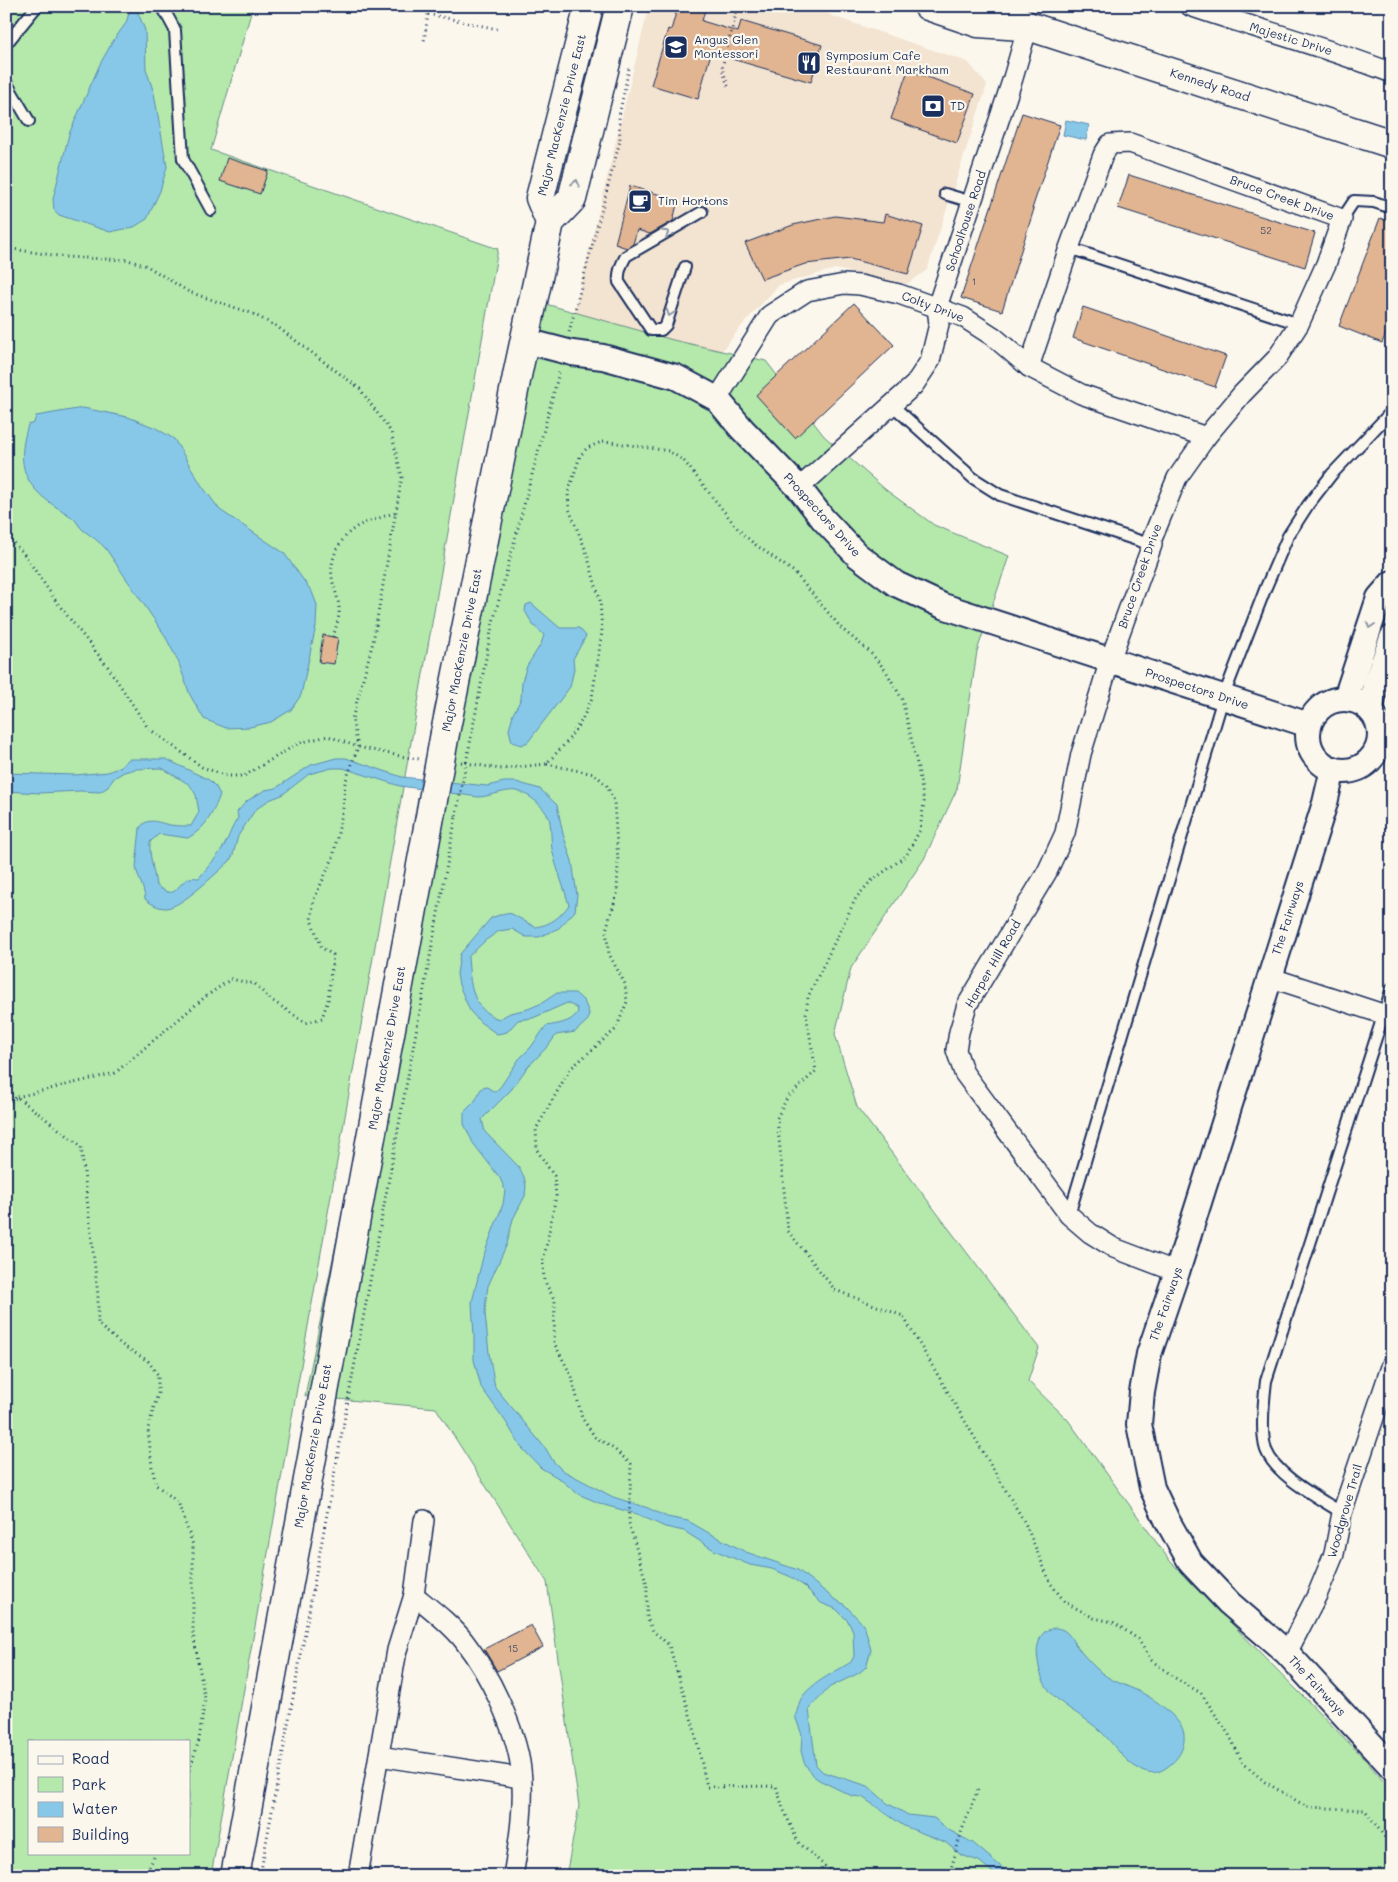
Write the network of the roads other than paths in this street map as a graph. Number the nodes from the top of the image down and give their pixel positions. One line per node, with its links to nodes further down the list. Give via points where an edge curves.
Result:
1 (37, 6): 9 (lane)
2 (162, 6): 17 (lane, via 175,30 183,159)
3 (589, 6): 20 (main road, Major MacKenzie Drive East, via 540,198)
4 (620, 6): 20 (main road, Major MacKenzie Drive East, one-way to 4, via 572,199)
5 (928, 6): 8 (main road, Kennedy Road, via 978,23)
6 (995, 6): 8 (main road, Kennedy Road)
7 (1190, 6): 10 (street, Majestic Drive)
8 (1028, 26): 13 (main road, Kennedy Road); 15 (street, Schoolhouse Road)
9 (6, 44)
10 (1392, 73)
11 (6, 82): 12 (lane)
12 (29, 121)
13 (1392, 144)
14 (945, 194): 15 (lane)
15 (972, 202): 23 (street, Schoolhouse Road)
16 (1392, 208): 19 (lane, via 1374,202 1354,201)
17 (211, 210)
18 (702, 212): 22 (lane, one-way to 18, via 666,325 661,330 651,330 619,282 621,264 626,256)
19 (1342, 219): 21 (street, Bruce Creek Drive, via 1130,143 1110,144); 24 (street, Bruce Creek Drive)
20 (550, 222): 25 (main road, Major MacKenzie Drive East)
21 (1069, 248): 24 (lane); 26 (street, Bruce Creek Drive)
22 (685, 267)
23 (937, 307): 26 (street, Colty Drive, via 963,316); 27 (street, Colty Drive, via 900,294 844,284 808,291 770,315); 28 (street, Schoolhouse Road, via 939,324 930,361 914,385)
24 (1299, 324): 30 (street, Bruce Creek Drive, via 1277,358)
25 (526, 341): 27 (street, Prospectors Drive, via 676,377); 55 (main road, Major MacKenzie Drive East, bridge, via 518,371 444,814)
26 (1029, 367): 30 (street, Colty Drive, via 1081,394)
27 (717, 399): 31 (street, Prospectors Drive)
28 (892, 405): 31 (street, Schoolhouse Road); 32 (lane, via 973,478 1000,495)
29 (1392, 411): 36 (lane, via 1332,474 1288,536)
30 (1206, 437): 32 (street, Bruce Creek Drive, via 1177,478)
31 (799, 488): 35 (street, Prospectors Drive, via 856,555 896,584 943,606)
32 (1152, 545): 35 (street, Bruce Creek Drive)
33 (1392, 583): 37 (street, one-way to 37, via 1379,598)
34 (1392, 638): 38 (street)
35 (1110, 660): 36 (street, Prospectors Drive); 45 (street, Harper Hill Road, via 1080,754 1065,834 1047,872 967,1005 956,1050 964,1073)
36 (1223, 698): 39 (street, Prospectors Drive); 45 (lane)
37 (1346, 698): 38 (street); 39 (street, via 1330,702 1317,711)
38 (1370, 709): 40 (street)
39 (1309, 725): 41 (street, via 1309,745 1313,754)
40 (1386, 743): 41 (street, via 1361,768 1344,772)
41 (1333, 770): 42 (street, The Fairways)
42 (1269, 977): 44 (street); 46 (street, The Fairways)
43 (1392, 988): 44 (lane)
44 (1387, 1016): 48 (lane, via 1266,1380 1263,1418 1266,1450 1283,1474)
45 (1069, 1215): 46 (street, Harper Hill Road, via 1114,1248)
46 (1177, 1272): 51 (street, The Fairways, via 1148,1354 1142,1392 1139,1424 1152,1488 1190,1563)
47 (1392, 1364): 48 (street, Woodgrove Trail)
48 (1342, 1513): 51 (street, Woodgrove Trail, via 1334,1554)
49 (424, 1520): 50 (street)
50 (414, 1595): 52 (street, via 397,1650); 54 (street, via 463,1640 481,1665 512,1730)
51 (1287, 1654): 53 (street, The Fairways)
52 (379, 1756): 54 (street); 56 (street)
53 (1392, 1767)
54 (521, 1778): 57 (street, via 520,1831)
55 (235, 1876)
56 (358, 1876)
57 (513, 1876)

